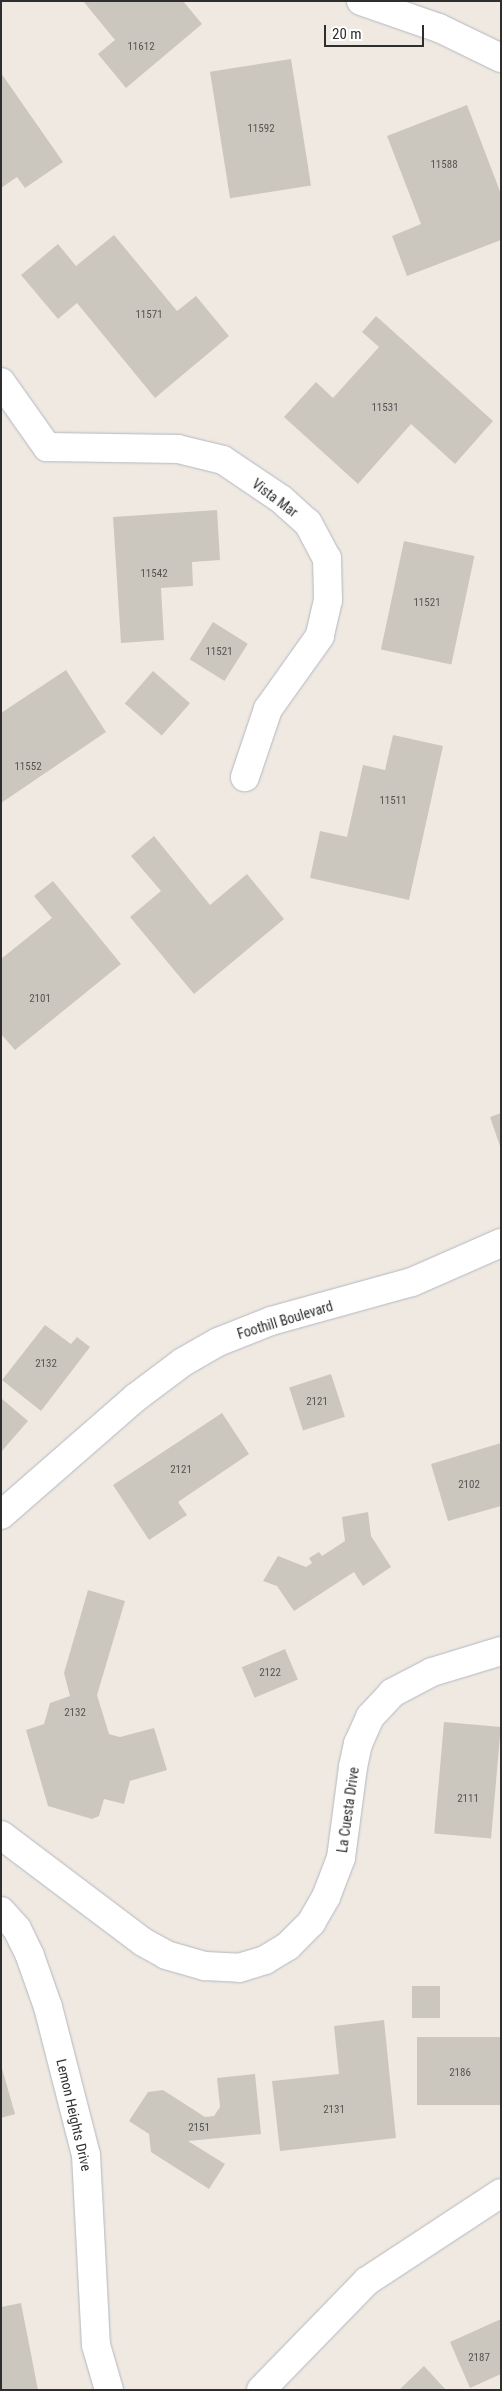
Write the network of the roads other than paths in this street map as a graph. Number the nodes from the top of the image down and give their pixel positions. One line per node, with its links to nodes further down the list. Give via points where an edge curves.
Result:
1 (361, 1): 2 (street, via 439,28)
2 (501, 58)
3 (1, 382): 4 (street, Vista Mar, via 47,447 178,449 223,460 281,499 308,523 327,558 328,600 320,636 268,709)
4 (245, 777)
5 (501, 1243): 6 (street, Foothill Boulevard, via 412,1282 271,1321 218,1342 183,1362 135,1398)
6 (1, 1515)
7 (501, 1651): 8 (street, La Cuesta Drive, via 432,1672 392,1693 370,1717 358,1744 353,1767 341,1858 326,1897 311,1923 288,1946 265,1960 239,1968 205,1966 166,1955)
8 (1, 1835)
9 (1, 1911): 11 (street, Lemon Heights Drive, via 17,1929 48,2007 86,2155 95,2336)
10 (501, 2193): 12 (street, via 367,2281)
11 (109, 2390)
12 (261, 2390)

